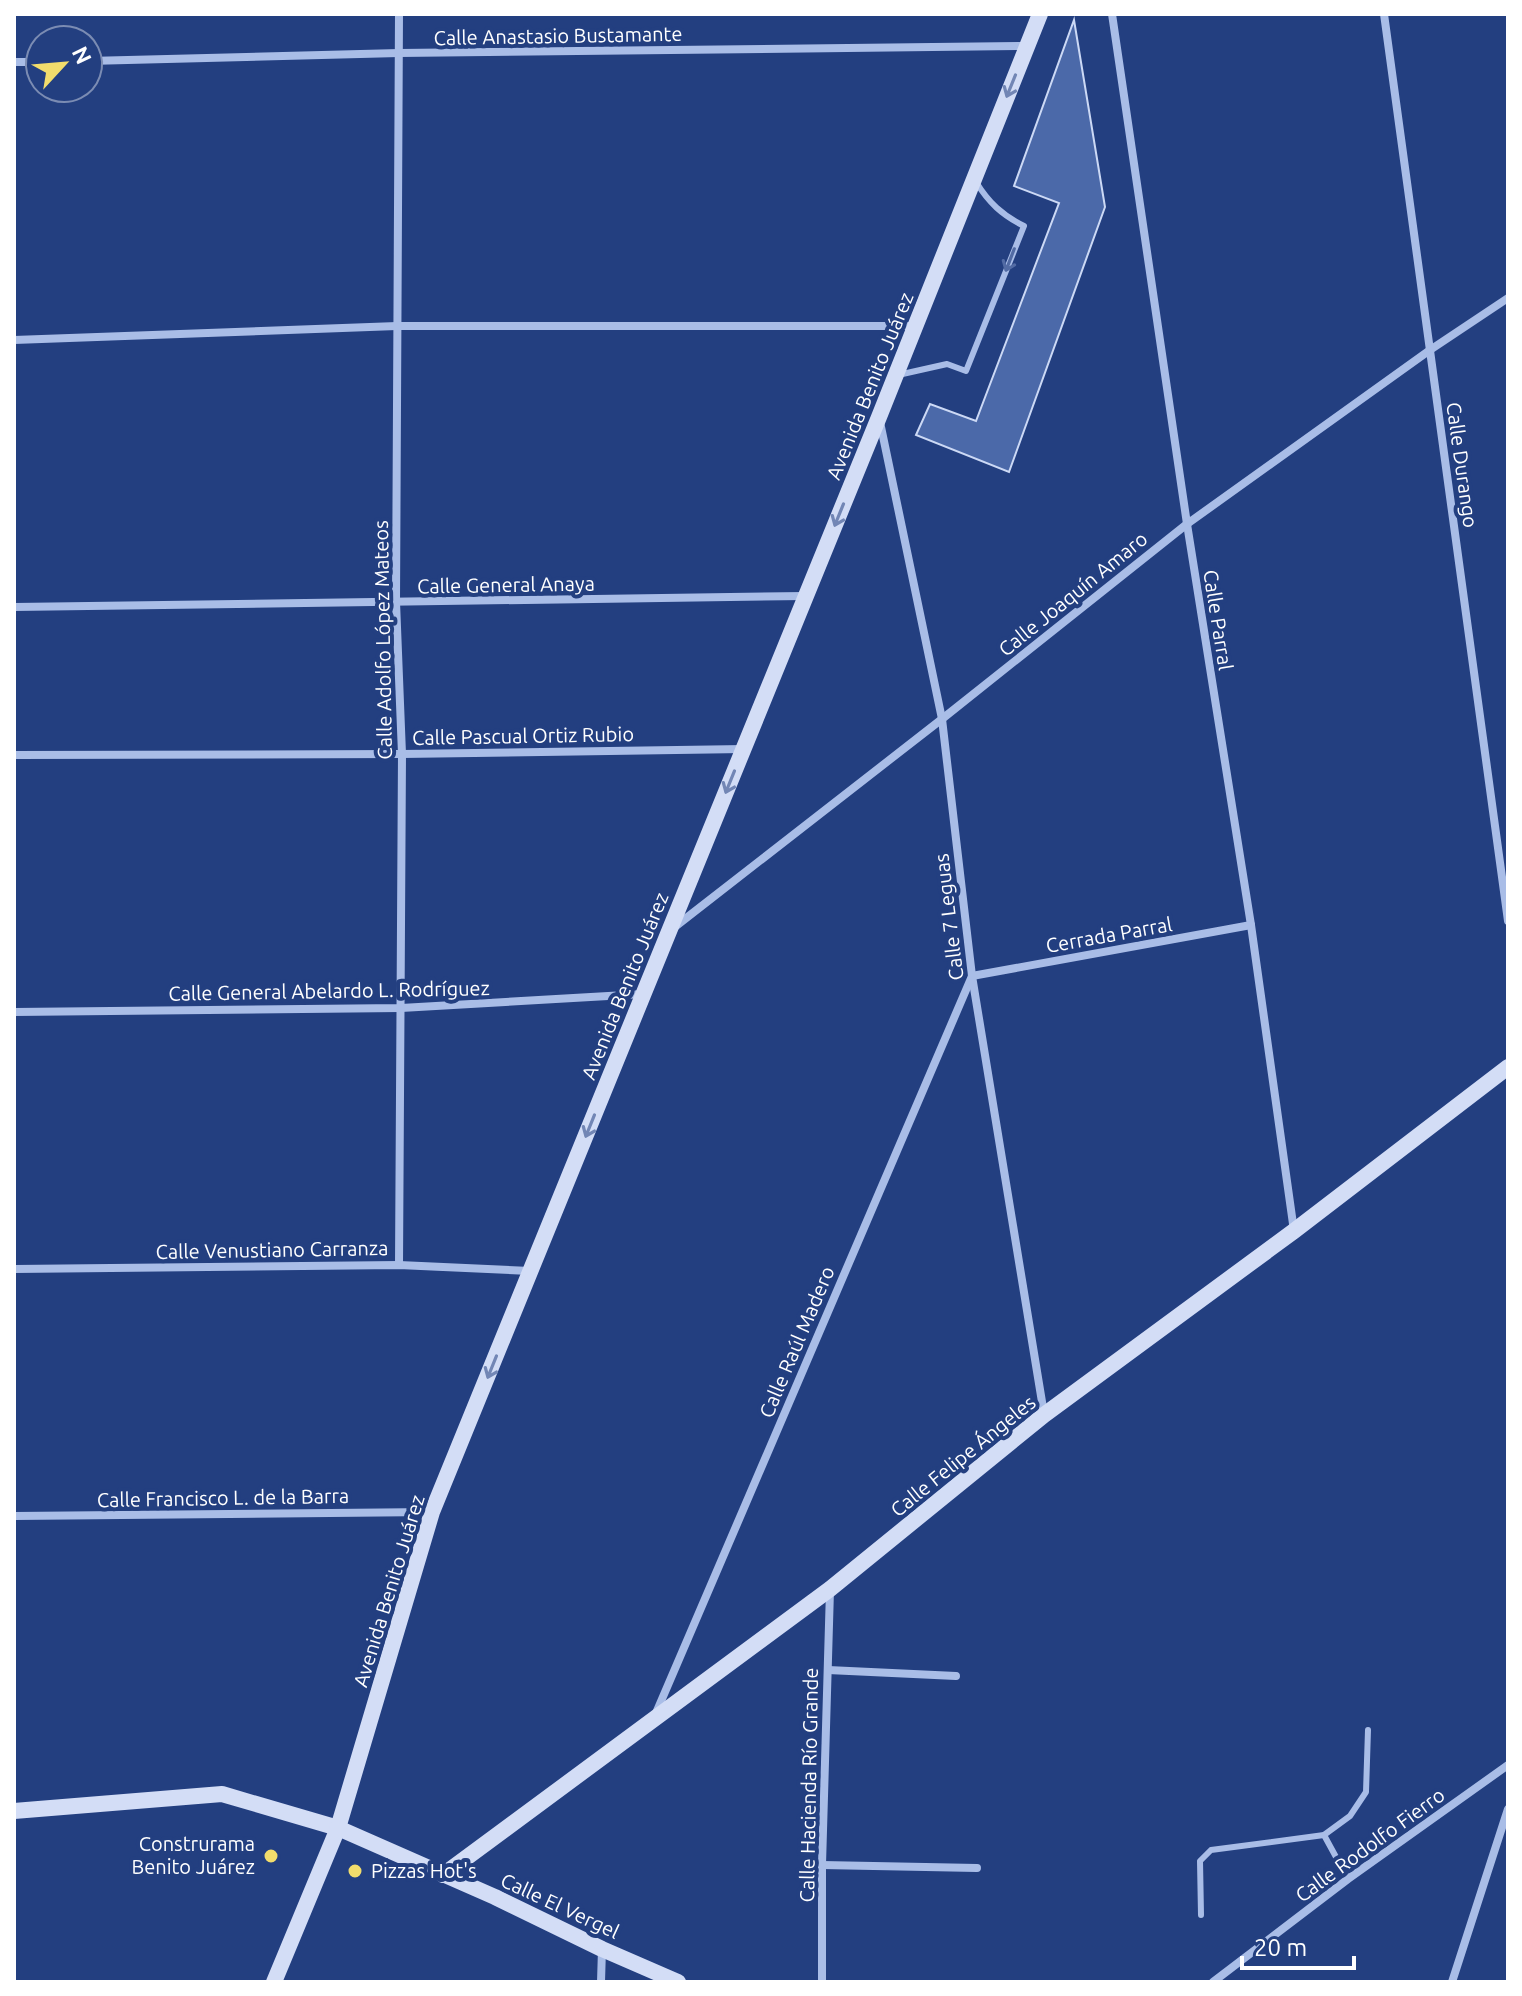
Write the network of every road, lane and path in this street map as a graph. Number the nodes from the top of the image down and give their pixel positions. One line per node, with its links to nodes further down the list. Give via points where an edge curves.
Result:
1 (399, 14): 6 (street, Calle Adolfo López Mateos)
2 (1040, 14): 5 (street, Avenida Benito Juárez)
3 (1112, 14): 16 (street, Calle Parral)
4 (1384, 14): 13 (street, Calle Durango)
5 (1027, 46): 6 (street, Calle Anastasio Bustamante); 8 (street, Avenida Benito Juárez, one-way to 8)
6 (399, 53): 7 (street, Calle Anastasio Bustamante); 10 (street, Calle Adolfo López Mateos)
7 (104, 61)
8 (974, 179): 11 (street, Avenida Benito Juárez); 14 (lane, one-way to 14, via 1004,216 1024,226 966,371 947,364)
9 (1508, 298): 13 (street, Calle Joaquín Amaro)
10 (397, 326): 11 (street); 12 (street); 18 (street, Calle Adolfo López Mateos)
11 (915, 326): 14 (street, Avenida Benito Juárez)
12 (14, 340)
13 (1430, 350): 16 (street, Calle Joaquín Amaro); 24 (street, Calle Durango)
14 (896, 375): 15 (street, Avenida Benito Juárez)
15 (879, 417): 17 (street, Avenida Benito Juárez, one-way to 17); 20 (street, Calle 7 Leguas)
16 (1187, 524): 20 (street, Calle Joaquín Amaro); 25 (street, Calle Parral)
17 (806, 596): 18 (street, Calle General Anaya); 21 (street, Avenida Benito Juárez)
18 (396, 602): 19 (street, Calle General Anaya); 22 (street, Calle Adolfo López Mateos)
19 (14, 607)
20 (942, 719): 26 (street, Calle Joaquín Amaro); 27 (street, Calle 7 Leguas)
21 (744, 749): 22 (street, Calle Pascual Ortiz Rubio); 26 (street, Avenida Benito Juárez, one-way to 26)
22 (402, 754): 23 (street, Calle Pascual Ortiz Rubio); 29 (street, Calle Adolfo López Mateos)
23 (14, 755)
24 (1508, 921)
25 (1251, 925): 27 (street, Cerrada Parral); 32 (street, Calle Parral)
26 (669, 931): 28 (street, Avenida Benito Juárez)
27 (972, 976): 36 (street, Calle 7 Leguas); 42 (street, Calle Raúl Madero)
28 (644, 994): 29 (street, Calle General Abelardo L. Rodríguez); 35 (street, Avenida Benito Juárez, one-way to 35)
29 (401, 1008): 30 (street, Calle General Abelardo L. Rodríguez); 33 (street, Calle Adolfo López Mateos)
30 (14, 1012)
31 (1508, 1067): 32 (street, Calle Felipe Ángeles)
32 (1294, 1231): 36 (street, Calle Felipe Ángeles)
33 (399, 1265): 34 (street, Calle Venustiano Carranza); 35 (street, Calle Venustiano Carranza)
34 (14, 1269)
35 (531, 1271): 37 (street, Avenida Benito Juárez, one-way to 37)
36 (1044, 1415): 39 (street, Calle Felipe Ángeles)
37 (432, 1512): 38 (street, Calle Francisco L. de la Barra); 47 (street, Avenida Benito Juárez)
38 (14, 1516)
39 (830, 1589): 40 (street, Calle Hacienda Río Grande); 42 (street, Calle Felipe Ángeles)
40 (828, 1670): 41 (street); 49 (street, Calle Hacienda Río Grande)
41 (956, 1676)
42 (652, 1722): 51 (street, Calle Felipe Ángeles)
43 (1368, 1730): 48 (lane, via 1366,1792 1350,1816)
44 (1508, 1765): 52 (street, Calle Rodolfo Fierro)
45 (1508, 1809): 60 (street)
46 (14, 1811): 47 (street, Calle El Vergel, via 222,1794)
47 (338, 1828): 51 (street, Calle El Vergel); 55 (street, Avenida Benito Juárez)
48 (1324, 1835): 52 (lane); 53 (lane, via 1211,1850 1200,1861)
49 (822, 1865): 50 (street); 58 (street, Calle Hacienda Río Grande)
50 (977, 1868)
51 (443, 1875): 54 (street, Calle El Vergel)
52 (1348, 1879): 59 (street, Calle Rodolfo Fierro)
53 (1201, 1915)
54 (602, 1949): 56 (street); 57 (street, Calle El Vergel)
55 (274, 1982)
56 (601, 1982)
57 (678, 1982)
58 (822, 1982)
59 (1213, 1982)
60 (1452, 1982)

